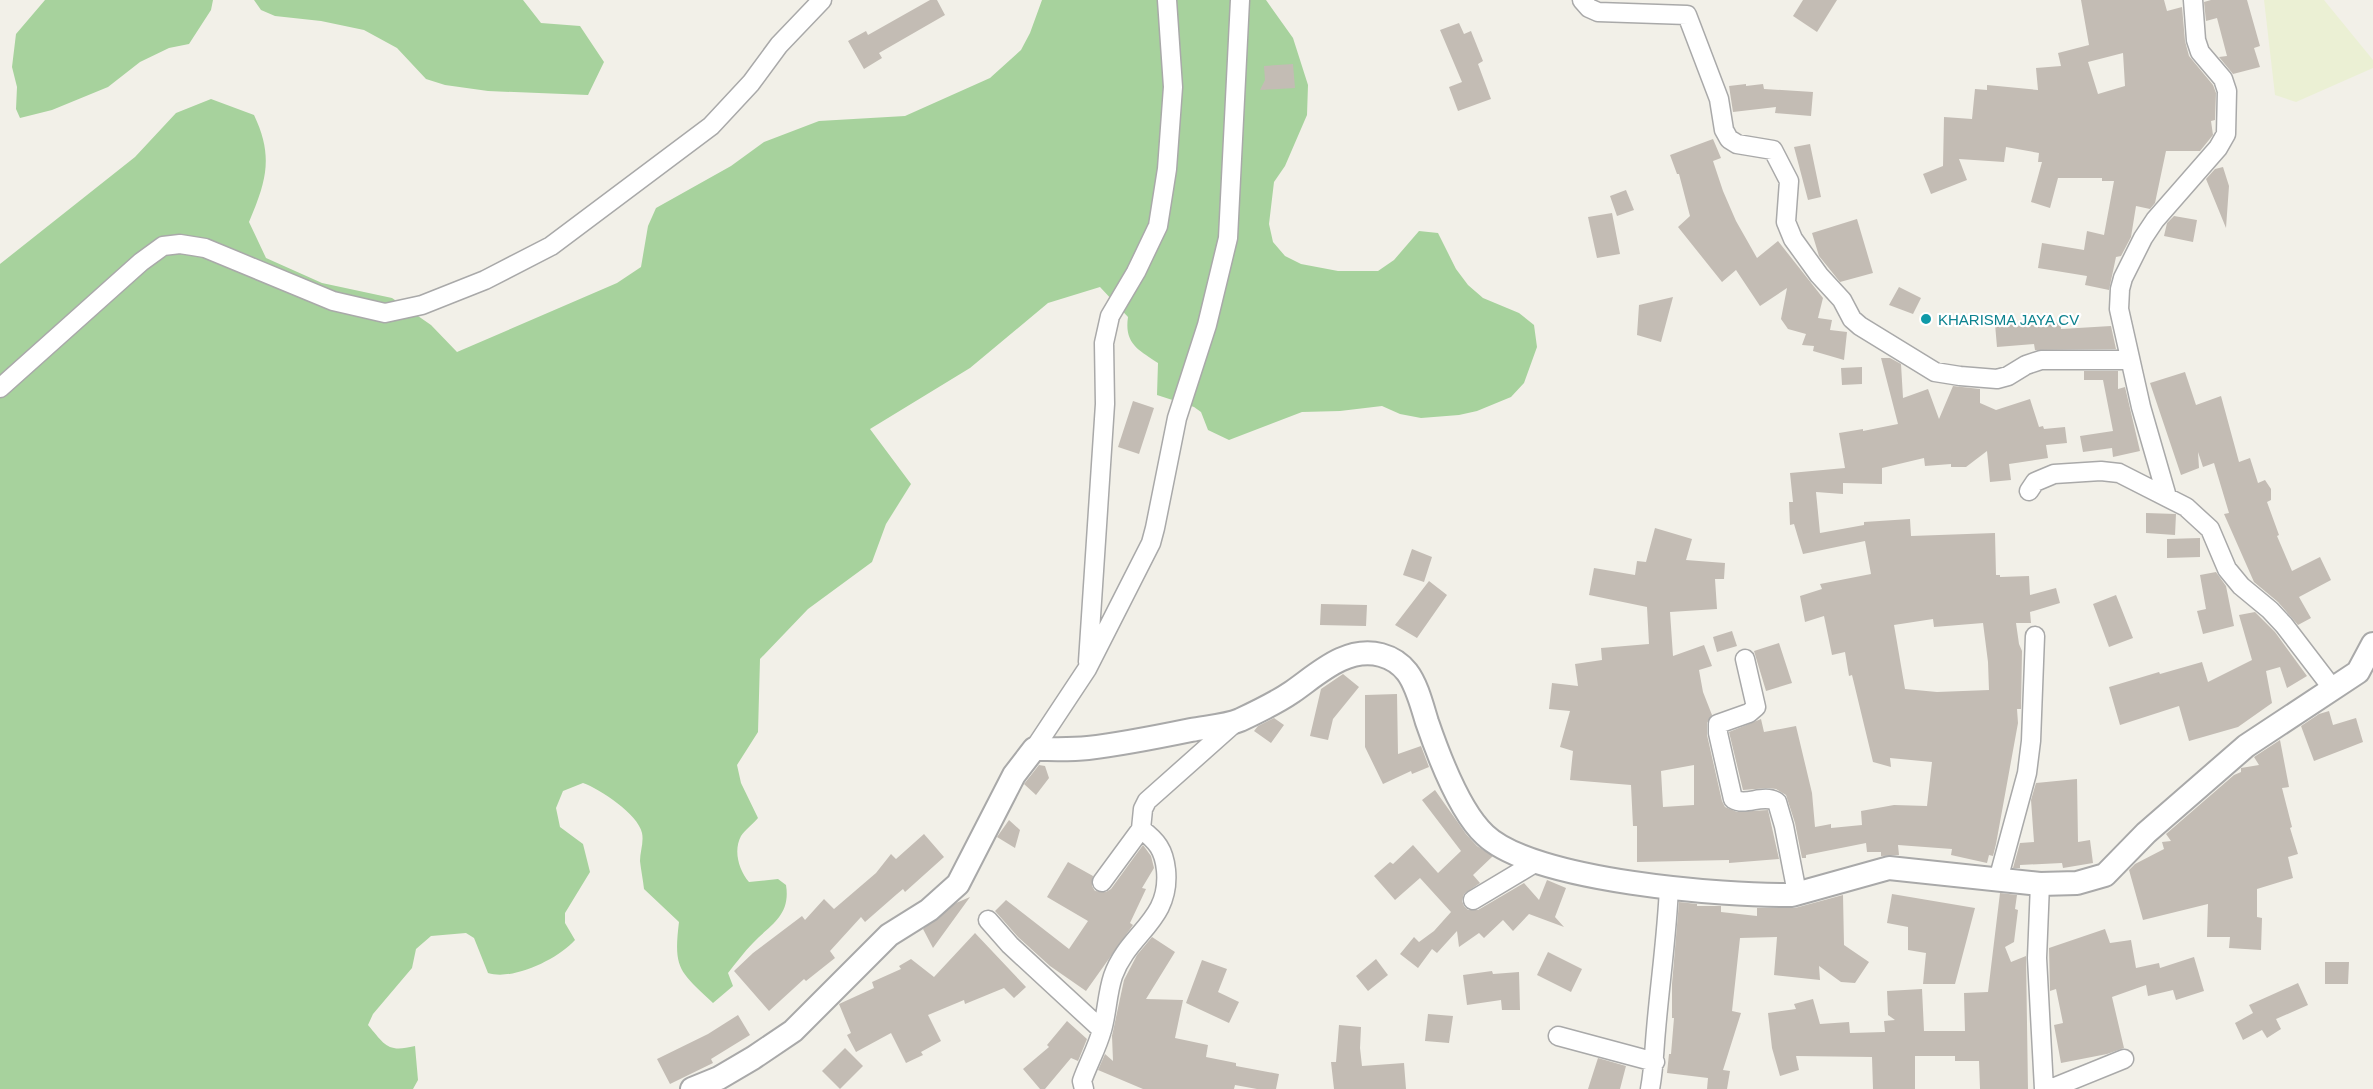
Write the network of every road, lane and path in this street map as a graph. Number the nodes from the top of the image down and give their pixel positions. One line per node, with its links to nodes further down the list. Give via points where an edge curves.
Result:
1 (822, 0): 7 (street, via 711,126 551,246 485,280 422,305 385,313 333,301 205,248 163,246)
2 (1167, 0): 13 (street, via 1173,87 1167,170 1158,225 1110,316 1104,343 1105,404)
3 (1240, 0): 13 (street, via 1228,238 1221,273 1177,418 1151,543)
4 (1582, 0): 6 (street, via 1598,12 1687,15 1719,99 1729,139 1773,150 1789,181 1786,222 1793,239 1860,326 1935,372 1960,376 1997,379 2041,360)
5 (2193, 0): 6 (street, via 2200,52 2225,85 2226,134 2155,220 2124,278 2119,309)
6 (2130, 360): 9 (street)
7 (0, 388)
8 (2029, 491): 9 (street, via 2035,482 2054,474 2101,471 2119,473)
9 (2167, 497): 14 (street, via 2186,507 2210,529 2227,569 2284,625)
10 (2035, 636): 19 (street, via 2027,773)
11 (2373, 644): 14 (street, via 2364,666)
12 (1745, 659): 23 (street, via 1756,707 1718,724 1718,733 1733,799 1739,802 1768,798 1777,802)
13 (1087, 669): 16 (street)
14 (2333, 689): 21 (street, via 2246,746 2146,832 2105,875 2077,883)
15 (1237, 721): 16 (street, via 1087,748); 17 (street, via 1147,801); 18 (street, via 1349,657 1379,655 1397,661 1408,674 1459,798 1484,834 1502,848)
16 (1034, 749): 30 (street, via 1014,775 958,884 929,910 889,935 793,1031 718,1078)
17 (1141, 829): 20 (street); 26 (street, via 1156,840 1165,855 1167,884 1162,908 1125,952 1113,977)
18 (1538, 861): 22 (street, via 1618,880); 24 (street)
19 (1998, 880): 21 (street); 23 (street, via 1889,868)
20 (1102, 882)
21 (2040, 884): 33 (street, via 2037,958)
22 (1669, 887): 23 (street, via 1751,895); 29 (street)
23 (1797, 893)
24 (1473, 900)
25 (988, 920): 26 (street)
26 (1102, 1030): 31 (street, via 1082,1081)
27 (1557, 1036): 29 (street)
28 (2124, 1059): 34 (street)
29 (1655, 1062): 32 (street)
30 (692, 1089)
31 (1084, 1089)
32 (1650, 1089)
33 (2044, 1089)
34 (2050, 1089)

